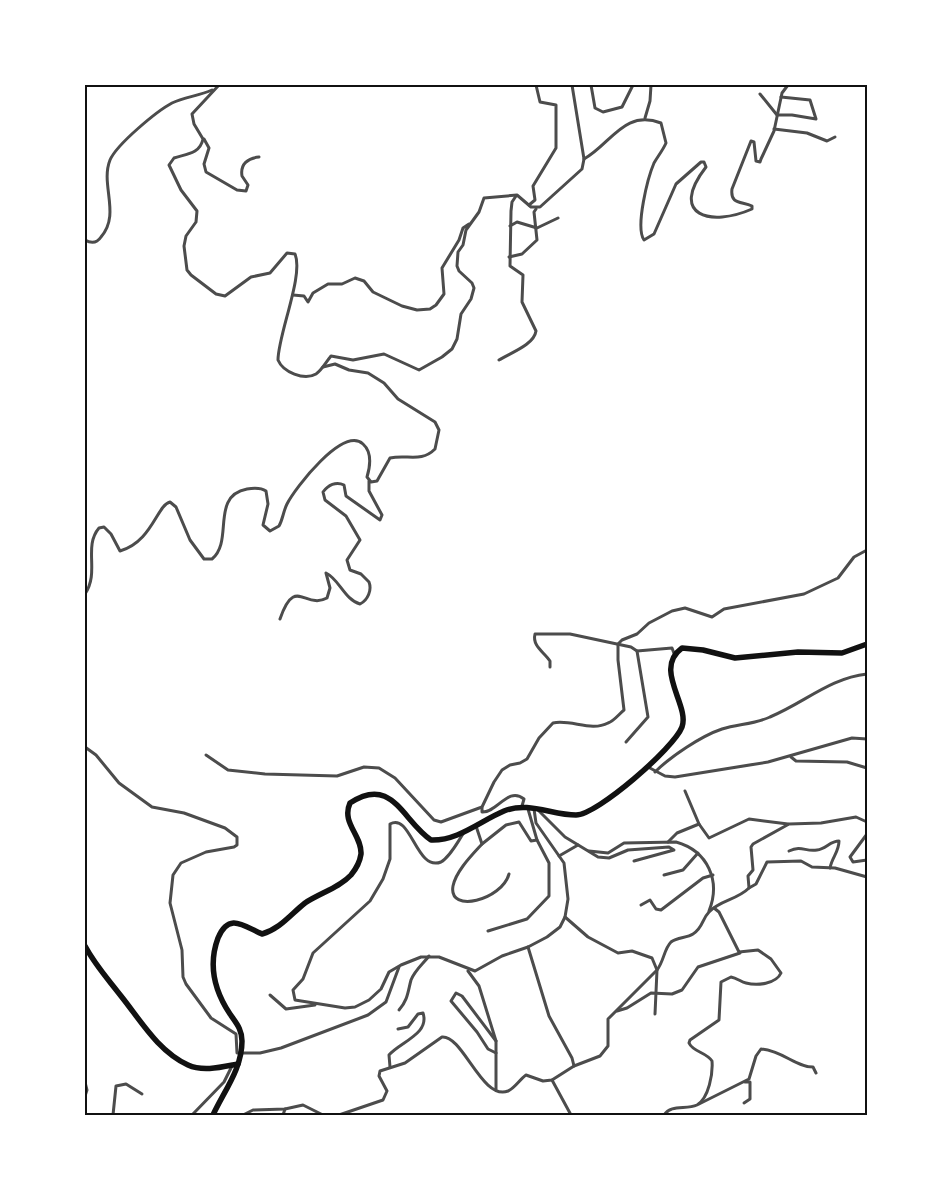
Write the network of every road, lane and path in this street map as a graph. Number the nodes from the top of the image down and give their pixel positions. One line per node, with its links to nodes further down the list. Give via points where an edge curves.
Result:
1 (219, 85): 8 (street)
2 (536, 85): 19 (street, via 540,102 556,104 556,148 533,186 535,200)
3 (572, 85): 17 (street)
4 (591, 85): 5 (street, via 595,108 604,112 622,107)
5 (633, 85)
6 (651, 85): 12 (street)
7 (788, 85): 10 (street)
8 (215, 89): 15 (street, via 192,114); 25 (street, via 168,106 144,124 113,155 108,171 111,206 108,227 98,241)
9 (760, 94): 11 (street)
10 (781, 97): 11 (street); 11 (street, via 810,100 816,119)
11 (777, 115): 13 (street)
12 (645, 118): 13 (street, via 661,123 666,142 648,178 641,235 644,240 654,234 676,184 701,162 706,167 692,194 697,213 724,217 752,209 751,204 733,200 732,189 751,141 754,142 755,160 758,162); 17 (street, via 618,128)
13 (774, 129): 14 (street, via 807,133 826,140)
14 (834, 137)
15 (203, 139): 16 (street, via 209,148 204,164 206,172 237,190 246,190 248,185 242,176 243,165); 27 (street, via 198,150 174,158 169,165 181,190 198,211 184,246 189,273 216,294 225,296 251,277 270,273 284,255 293,252 296,260)
16 (259, 157)
17 (584, 159): 20 (street, via 580,172)
18 (517, 195): 19 (street); 22 (street, via 484,198 479,212); 23 (street, via 512,202)
19 (529, 205): 20 (street)
20 (538, 208): 24 (street, via 534,212)
21 (558, 218): 24 (street)
22 (469, 224): 27 (street, via 463,228 442,268 444,294 430,309 402,306 355,278 342,284 328,284 314,293 308,302 304,296); 29 (street, via 456,266 474,288 461,314 452,349 419,370 384,354 353,360 331,356)
23 (510, 226): 24 (street, via 515,222); 26 (street)
24 (537, 228): 26 (street, via 537,240 531,248)
25 (85, 240)
26 (509, 257): 28 (street, via 511,268 523,275 522,302 536,331 528,343)
27 (293, 295): 29 (street, via 278,354 279,362 292,373 305,376 315,375)
28 (499, 360)
29 (322, 368): 30 (street, via 335,364 368,373 384,383 398,399 438,425 435,450 422,458 390,458 377,481)
30 (369, 481): 32 (street, via 369,458 365,445 348,440 337,446 290,498 279,526 270,531 263,525 268,504 266,491 242,490 224,509 220,552 207,560 197,553 176,507 170,502 162,506 147,534 129,548 120,551 108,529 99,528 91,548 93,578); 33 (street, via 368,488 382,515 380,520 346,496 344,485 331,485 324,492 325,500 351,522 360,540 347,560 350,570 368,582 365,601 360,604 352,600 326,573 330,588 327,598 290,598)
31 (867, 550): 34 (street, via 854,557 838,578 804,594 724,609 712,617 685,608 672,611)
32 (85, 594)
33 (280, 619)
34 (618, 644): 36 (street); 38 (street, via 570,634 535,634 534,640 550,661); 49 (street, via 625,709 607,724 553,723 539,738 527,760 506,766 499,774)
35 (867, 644): 37 (main road, via 842,653 798,652 735,658 682,648)
36 (637, 651): 37 (street, via 672,648); 41 (street, via 648,717)
37 (675, 656): 45 (main road, via 672,681 683,725)
38 (550, 668)
39 (867, 674): 47 (street, via 835,682 772,717 718,731 681,752)
40 (867, 739): 44 (street, via 852,738)
41 (626, 742)
42 (85, 747): 95 (street, via 96,755 119,783 152,807 184,813 225,828 237,837 234,847 206,852 182,863 173,875 170,903 182,950 186,984 211,1018 233,1031 236,1051)
43 (206, 755): 49 (street, via 228,770 265,774 337,776 364,767 380,768 390,774 437,822)
44 (791, 756): 46 (street, via 796,762 847,762); 47 (street, via 675,777)
45 (648, 767): 47 (street); 51 (main road, via 585,814 569,815)
46 (867, 768)
47 (655, 772)
48 (685, 791): 53 (street)
49 (482, 807): 50 (street, via 482,812 488,812 504,800 517,796 524,799)
50 (521, 808): 51 (main road); 55 (main road, via 504,811)
51 (533, 808): 58 (street); 61 (street); 65 (street, via 536,823)
52 (867, 822): 54 (street, via 856,817)
53 (699, 824): 54 (street, via 711,838 749,819); 59 (street, via 677,833)
54 (789, 824): 73 (street, via 752,845 754,870 748,876)
55 (476, 826): 56 (main road); 60 (street)
56 (465, 831): 88 (street, via 449,855 440,862 432,862 424,858 406,829 397,823 390,824 390,859 383,879 370,901 313,953 303,978 293,990 293,998 297,1001); 95 (main road, via 431,840 385,795 356,799 350,803 346,815 361,853 350,876 305,903 269,932 262,934 245,924 236,923 224,928 213,955 213,974 222,999 240,1031)
57 (867, 834): 66 (street, via 850,858 853,862)
58 (537, 840): 60 (street, via 531,841 519,822 506,825); 78 (street, via 549,863 548,899 527,918)
59 (668, 842): 62 (street, via 624,843 608,853); 64 (street, via 683,844)
60 (482, 844): 69 (street, via 455,880 455,896 463,901 476,901 501,889)
61 (578, 845): 62 (street); 65 (street)
62 (586, 850): 67 (street, via 602,858 611,858 628,850 669,847 674,850)
63 (789, 851): 68 (street, via 799,847 816,850 840,841)
64 (698, 853): 70 (street, via 683,870); 71 (street)
65 (559, 856): 77 (street, via 567,879)
66 (867, 860)
67 (634, 861)
68 (830, 868): 72 (street); 73 (street, via 812,868 801,861 767,862 756,884)
69 (510, 874)
70 (664, 875)
71 (712, 875): 74 (street, via 703,878 661,910 656,909 650,900); 76 (street, via 714,889)
72 (867, 878)
73 (749, 888): 75 (street)
74 (641, 905)
75 (713, 908): 76 (street); 81 (street, via 719,912)
76 (708, 913): 85 (street, via 703,926 693,934 670,943)
77 (565, 917): 80 (street, via 560,927); 85 (street, via 588,937 618,953 632,950 652,958)
78 (488, 931)
79 (85, 946): 96 (main road, via 101,972 151,1035 172,1055 190,1066 214,1069)
80 (528, 947): 84 (street, via 502,956 477,971); 97 (street, via 549,1016)
81 (740, 953): 86 (street, via 698,967 682,990); 107 (street, via 758,950 771,959 781,973 764,983 745,983 731,977 721,982 719,1020 689,1043 692,1049 712,1061 709,1086)
82 (429, 956): 83 (street); 84 (street); 89 (street, via 411,980 410,992)
83 (401, 965): 88 (street, via 389,972 381,989 369,1000 345,1008); 95 (street, via 386,1002 368,1015 280,1048)
84 (466, 968): 93 (street, via 479,986)
85 (657, 970): 86 (street); 90 (street)
86 (658, 994): 90 (street, via 645,995); 91 (street)
87 (270, 995): 88 (street, via 287,1009)
88 (321, 1004)
89 (400, 1010)
90 (617, 1011): 97 (street, via 608,1018 606,1050 600,1056)
91 (656, 1014)
92 (398, 1029): 98 (street, via 408,1027 418,1014 423,1013 423,1024 418,1033 389,1054)
93 (496, 1041): 94 (street); 94 (street, via 462,996 456,993 451,1001 488,1049)
94 (496, 1052): 103 (street)
95 (241, 1054): 96 (main road)
96 (235, 1065): 110 (street, via 224,1082); 111 (main road)
97 (574, 1066): 100 (street)
98 (390, 1067): 103 (street, via 405,1063 442,1037 447,1037); 115 (street, via 379,1073 388,1092 383,1100)
99 (816, 1074): 102 (street, via 813,1067 804,1067 775,1051 761,1049 749,1079)
100 (552, 1080): 103 (street, via 543,1081 528,1075 507,1092); 116 (street)
101 (85, 1082): 105 (street)
102 (744, 1082): 106 (street, via 750,1082 752,1088 750,1099); 107 (street)
103 (496, 1089)
104 (142, 1094): 109 (street, via 126,1084 116,1086)
105 (85, 1096)
106 (744, 1103)
107 (696, 1105): 117 (street, via 670,1109)
108 (285, 1109): 112 (street, via 253,1110); 113 (street); 114 (street, via 303,1105)
109 (113, 1115)
110 (192, 1115)
111 (213, 1115)
112 (243, 1115)
113 (283, 1115)
114 (323, 1115)
115 (339, 1115)
116 (571, 1115)
117 (664, 1115)

